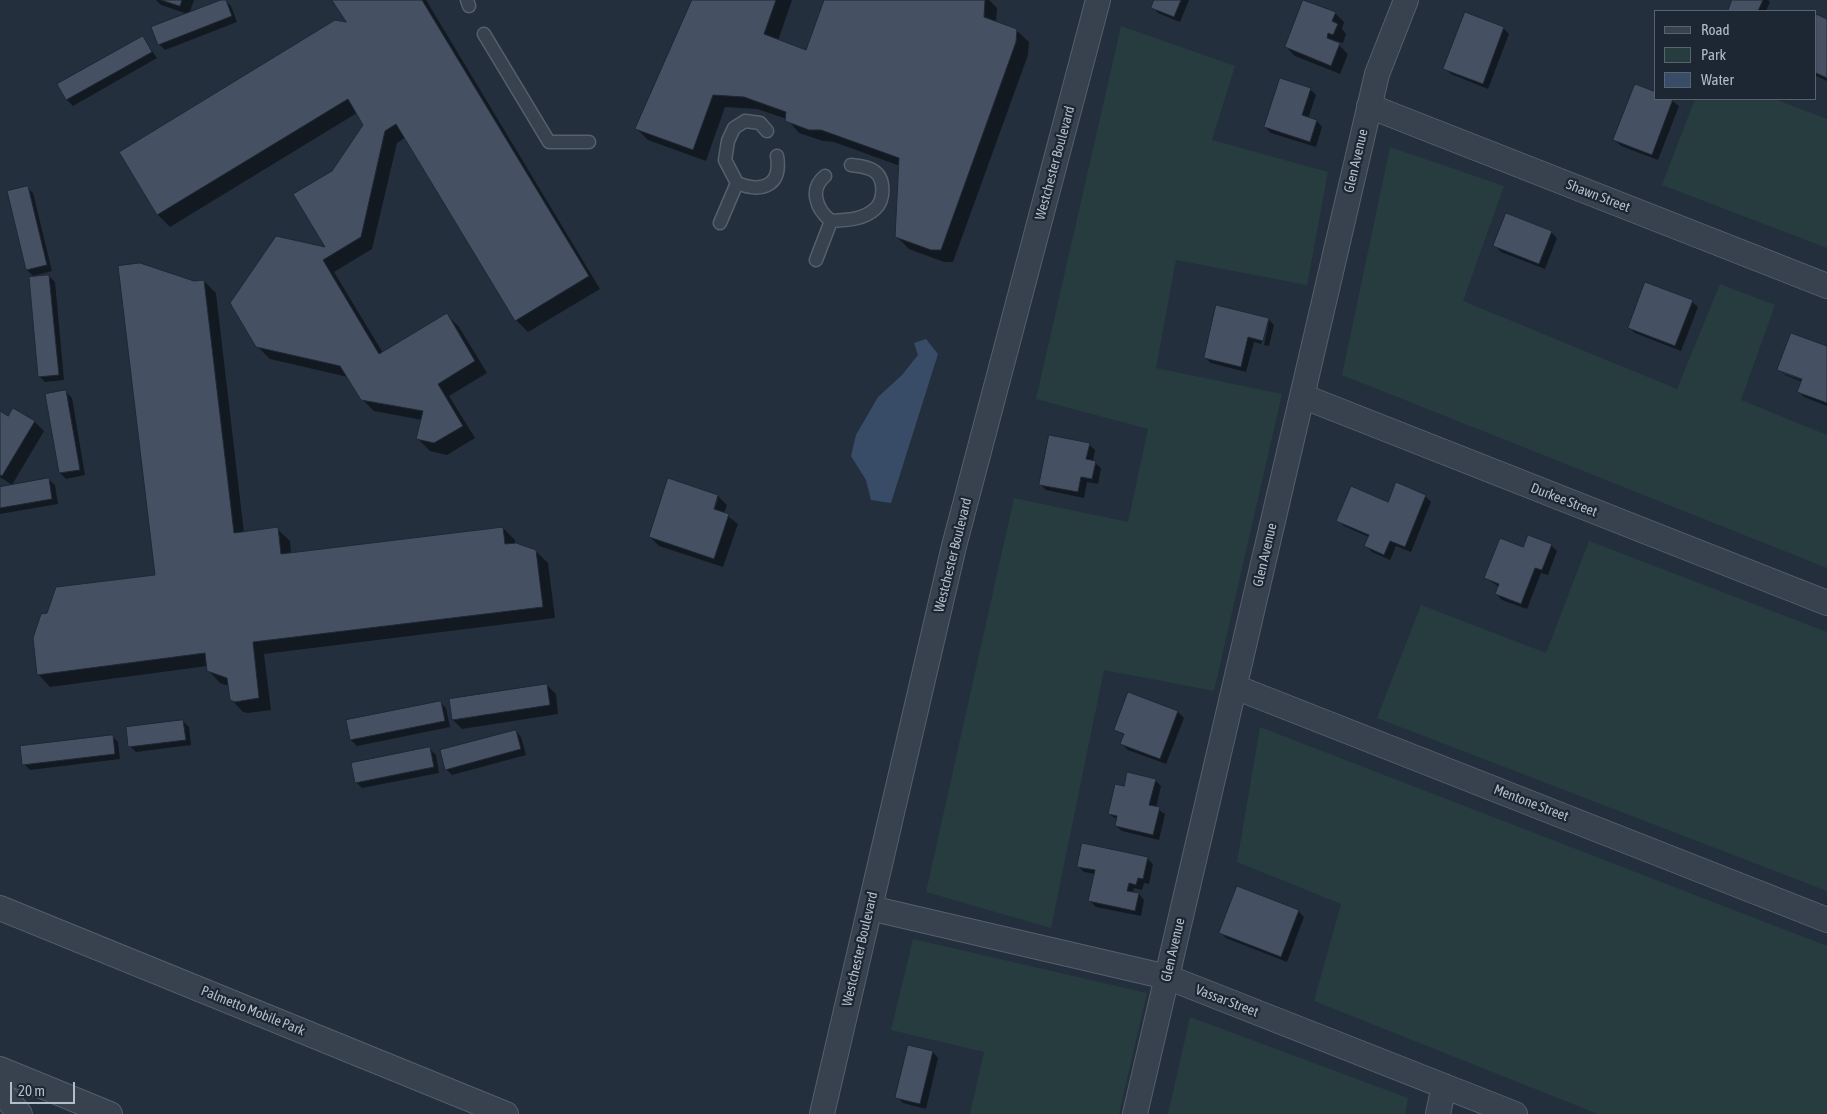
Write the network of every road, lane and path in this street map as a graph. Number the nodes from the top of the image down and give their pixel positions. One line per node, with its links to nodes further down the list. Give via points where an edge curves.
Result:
1 (1098, 0): 19 (street, Westchester Boulevard, via 954,546)
2 (1406, 0): 4 (street, Glen Avenue, via 1376,74)
3 (484, 34): 6 (lane, via 550,142)
4 (1369, 106): 14 (street, Shawn Street); 15 (street, Glen Avenue)
5 (767, 131): 10 (lane, via 760,123 745,121 734,128 725,160)
6 (589, 142)
7 (777, 156): 10 (lane, via 779,169 774,180 761,188)
8 (851, 165): 11 (lane, via 876,172 882,186 881,201 874,210 854,220)
9 (826, 176): 11 (lane, via 819,181 815,200 821,213)
10 (737, 183): 12 (lane)
11 (831, 221): 13 (lane)
12 (720, 223)
13 (816, 260)
14 (1827, 286)
15 (1302, 396): 16 (street, Durkee Street); 17 (street, Glen Avenue)
16 (1827, 603)
17 (1234, 687): 20 (street, Mentone Street); 21 (street, Glen Avenue)
18 (0, 908): 27 (street, Palmetto Mobile Park)
19 (870, 908): 21 (street, Vassar Street); 28 (street, Westchester Boulevard)
20 (1827, 920)
21 (1167, 977): 23 (street, Vassar Street); 29 (street, Glen Avenue)
22 (0, 1069): 26 (street)
23 (1444, 1086): 30 (street); 31 (street, Vassar Street)
24 (0, 1091): 25 (street)
25 (20, 1114)
26 (110, 1114)
27 (506, 1114)
28 (822, 1114)
29 (1135, 1114)
30 (1438, 1114)
31 (1515, 1114)

